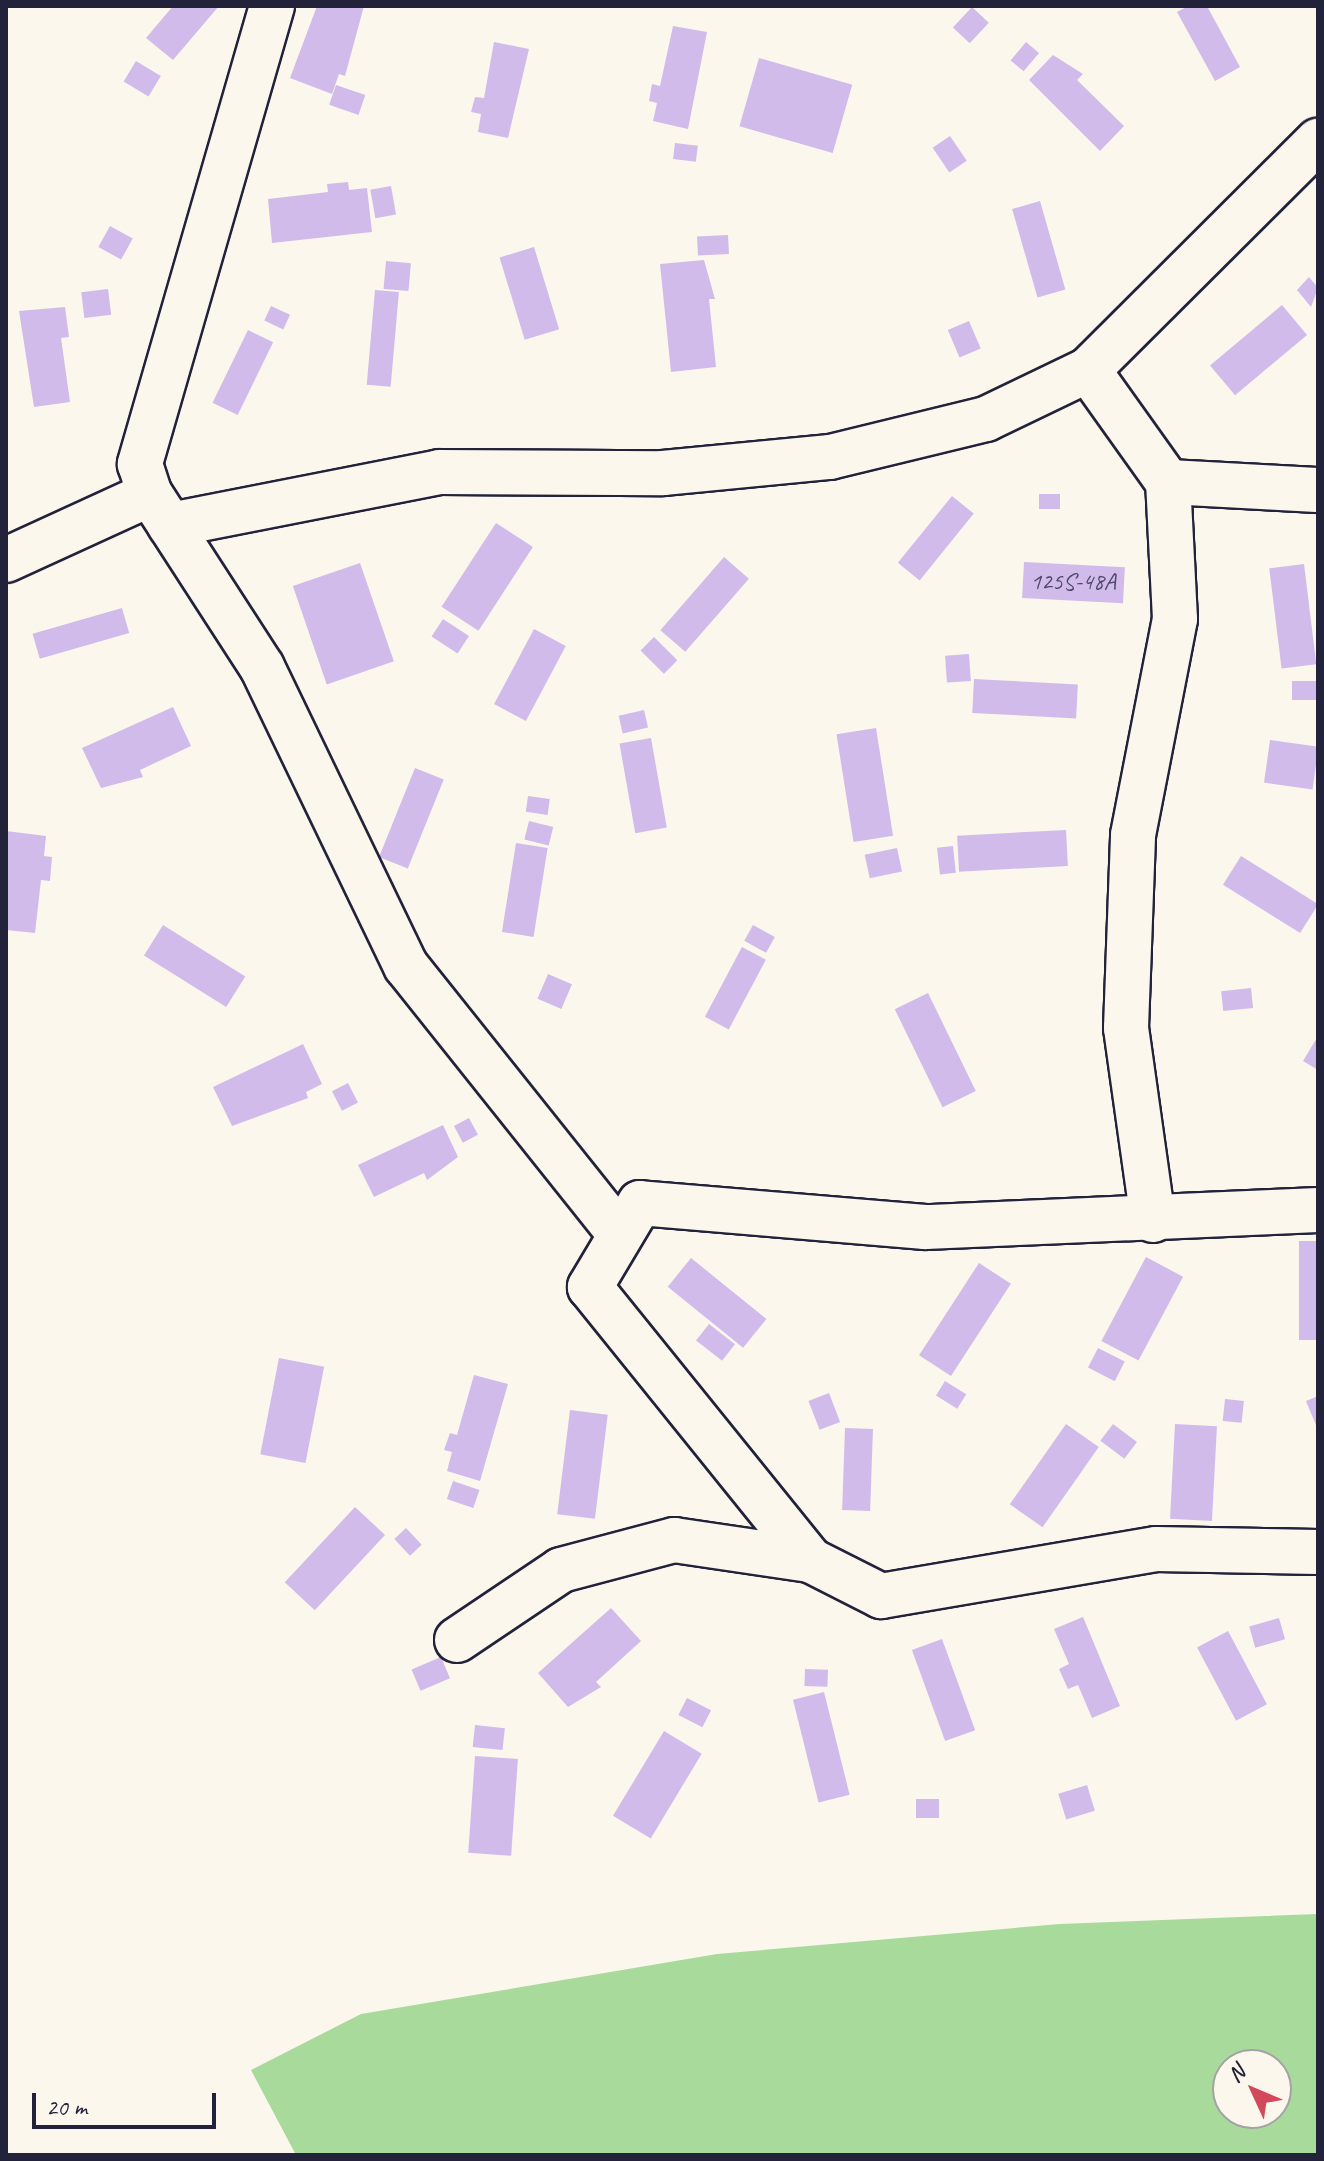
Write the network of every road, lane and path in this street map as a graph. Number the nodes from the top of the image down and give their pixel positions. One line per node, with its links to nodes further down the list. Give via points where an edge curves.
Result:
1 (272, 6): 6 (lane, via 140,464)
2 (1318, 141): 3 (lane)
3 (1088, 370): 4 (lane); 6 (lane, via 986,419 830,457 663,473 439,472)
4 (1168, 482): 5 (lane); 9 (lane, via 1175,619 1133,835 1126,1028)
5 (1318, 490)
6 (160, 509): 7 (lane); 10 (lane, via 262,667 406,966)
7 (6, 560)
8 (1318, 1210): 9 (lane)
9 (1153, 1220): 10 (lane, via 925,1227 640,1203)
10 (618, 1232): 12 (lane, via 590,1287)
11 (1318, 1552): 12 (lane, via 1156,1549 881,1596)
12 (810, 1560): 13 (lane, via 674,1540 561,1570)
13 (457, 1640)

